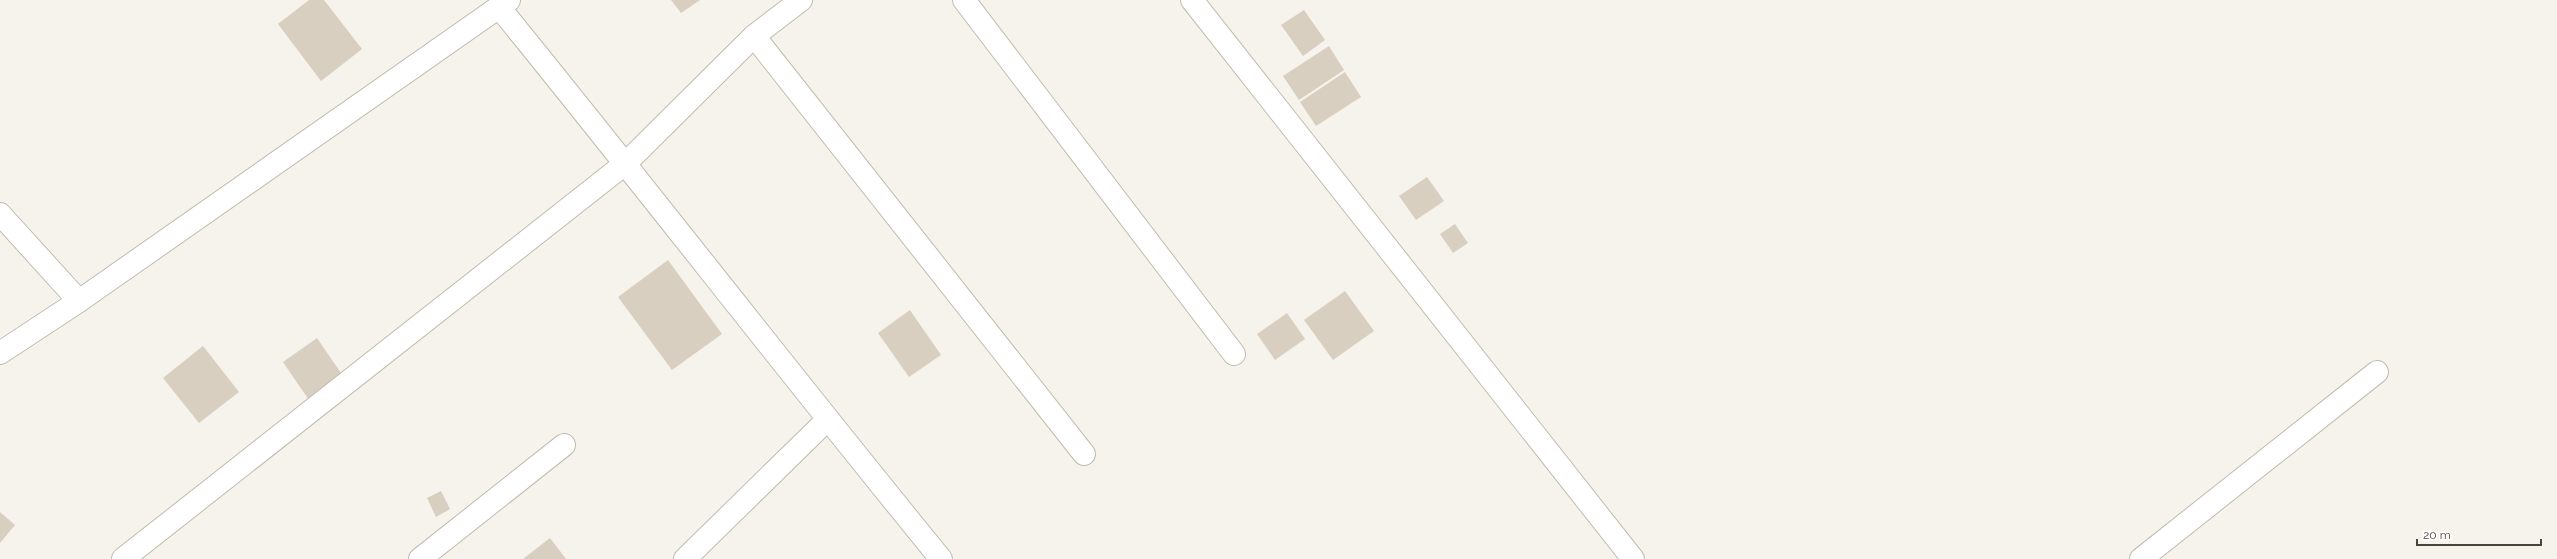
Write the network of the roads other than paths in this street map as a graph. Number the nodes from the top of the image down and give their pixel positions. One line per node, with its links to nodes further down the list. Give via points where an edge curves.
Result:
1 (801, 0): 5 (street)
2 (964, 0): 10 (street)
3 (1192, 0): 19 (street)
4 (504, 4): 6 (street); 8 (street)
5 (754, 36): 6 (street); 14 (street)
6 (626, 163): 12 (street); 15 (street)
7 (0, 214): 8 (street)
8 (79, 301): 9 (street)
9 (0, 353)
10 (1234, 354)
11 (2377, 372): 20 (street)
12 (827, 420): 17 (street); 18 (street)
13 (564, 445): 16 (street)
14 (1084, 454)
15 (123, 559)
16 (420, 559)
17 (685, 559)
18 (941, 559)
19 (1633, 559)
20 (2141, 559)

